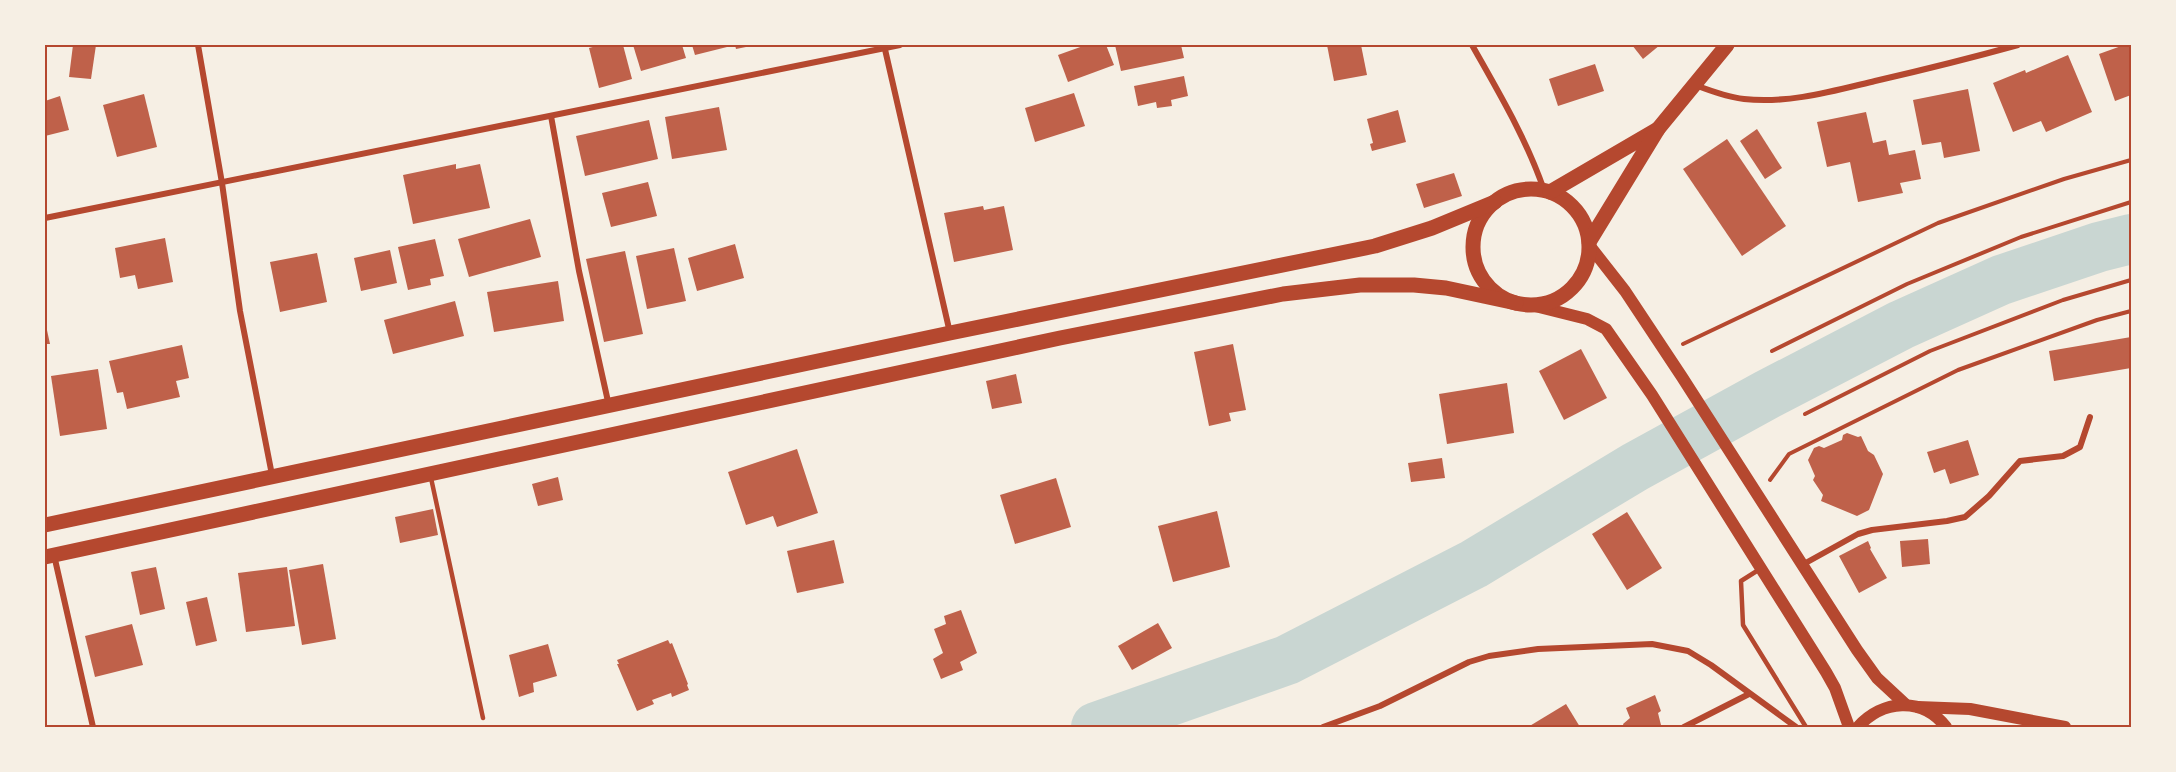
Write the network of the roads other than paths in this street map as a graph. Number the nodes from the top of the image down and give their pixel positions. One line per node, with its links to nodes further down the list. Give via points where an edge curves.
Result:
1 (198, 45): 10 (street)
2 (900, 45): 6 (street)
3 (1472, 45): 11 (street, via 1515,120)
4 (1727, 45): 7 (main road)
5 (2018, 45): 7 (street, via 1804,96 1744,99)
6 (884, 46): 8 (street); 16 (street)
7 (1695, 85): 9 (main road)
8 (551, 116): 10 (street); 17 (street)
9 (1658, 129): 11 (main road); 14 (main road)
10 (222, 183): 13 (street); 20 (street, via 240,311)
11 (1547, 191): 12 (main road, via 1513,192); 14 (main road, via 1560,196 1577,212)
12 (1495, 202): 15 (main road, via 1478,224 1475,259 1487,284 1503,297); 16 (main road, via 1375,246)
13 (45, 218)
14 (1589, 244): 15 (main road, via 1586,267 1570,290 1552,301); 23 (main road, via 1666,352)
15 (1523, 304): 19 (main road, via 1414,285 1360,285 1283,294); 24 (main road, via 1587,319 1606,329)
16 (950, 333): 17 (main road)
17 (609, 406): 20 (main road)
18 (2090, 417): 23 (street, via 2080,447 2063,456 2020,461 1965,517 1858,534)
19 (430, 473): 22 (main road); 27 (lane)
20 (272, 478): 21 (main road)
21 (45, 525)
22 (50, 556): 28 (street)
23 (1802, 565): 26 (main road, via 1877,678)
24 (1762, 568): 32 (lane, via 1741,581 1743,625); 33 (main road, via 1835,688)
25 (1749, 694): 29 (street, via 1711,665 1676,647 1652,644 1538,650 1469,662 1380,706); 30 (street); 31 (street)
26 (1912, 706): 34 (main road, via 1892,705 1879,710); 35 (main road, via 1930,712); 36 (main road, via 1970,709)
27 (483, 718)
28 (93, 727)
29 (1323, 727)
30 (1684, 727)
31 (1796, 727)
32 (1806, 727)
33 (1849, 727)
34 (1858, 727)
35 (1946, 727)
36 (2065, 727)

